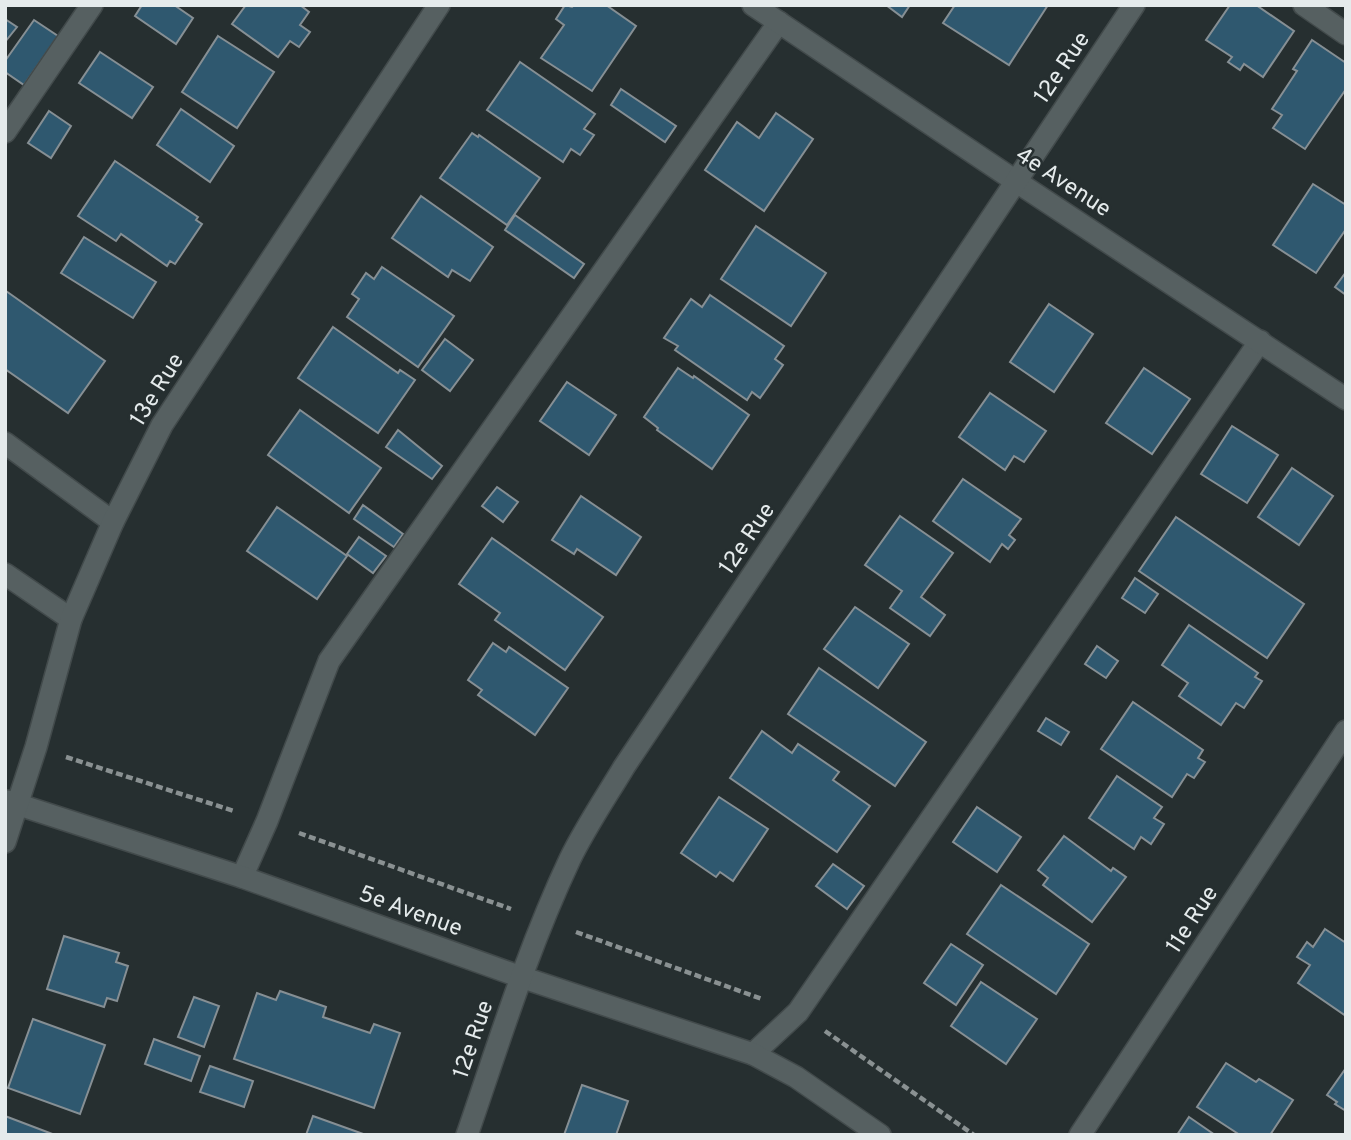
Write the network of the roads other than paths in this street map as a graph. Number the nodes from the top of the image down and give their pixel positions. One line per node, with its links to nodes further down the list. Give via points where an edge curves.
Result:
1 (92, 5): 8 (street)
2 (439, 5): 13 (street, 13e Rue, via 162,425)
3 (753, 5): 6 (street, 4e Avenue)
4 (1134, 5): 9 (street, 12e Rue)
5 (1304, 5): 7 (street)
6 (779, 22): 9 (street, 4e Avenue); 19 (street, via 329,661)
7 (1346, 34)
8 (5, 132)
9 (1017, 182): 10 (street, 4e Avenue); 20 (street, 12e Rue, via 624,767 572,856)
10 (1260, 341): 11 (street, 4e Avenue); 21 (street, via 799,1012)
11 (1346, 399)
12 (5, 443): 13 (street)
13 (113, 522): 15 (street, 13e Rue)
14 (5, 574): 15 (street)
15 (71, 619): 17 (street, 13e Rue)
16 (1346, 731): 24 (street, 11e Rue)
17 (12, 803): 18 (street, 13e Rue); 19 (street, 5e Avenue)
18 (5, 842)
19 (242, 877): 20 (street, 5e Avenue)
20 (521, 977): 21 (street, 5e Avenue); 22 (street, 12e Rue)
21 (753, 1054): 23 (street, 5e Avenue, via 796,1077)
22 (467, 1135)
23 (880, 1135)
24 (1080, 1135)

